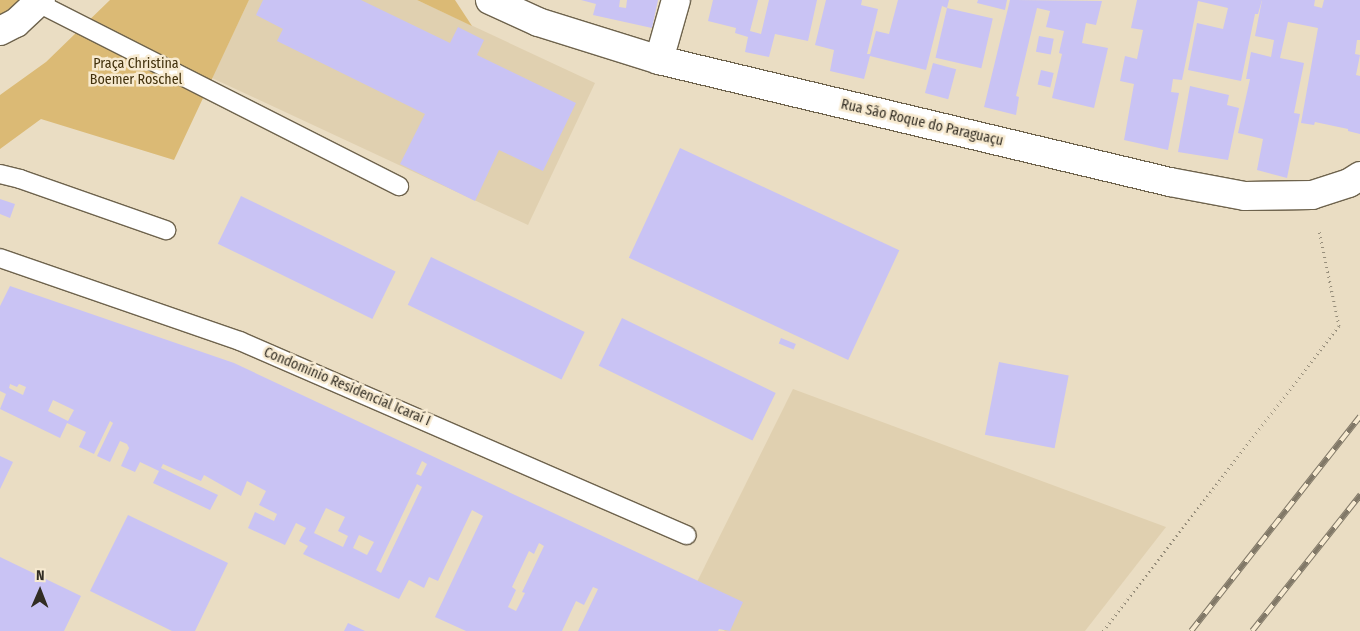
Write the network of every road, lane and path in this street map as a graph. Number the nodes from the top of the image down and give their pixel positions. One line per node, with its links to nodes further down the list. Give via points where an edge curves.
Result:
1 (490, 0): 5 (street, Rua São Roque do Paraguaçu, via 538,22)
2 (676, 0): 5 (street)
3 (40, 2): 4 (street); 8 (lane)
4 (0, 31)
5 (659, 60): 9 (street, Rua São Roque do Paraguaçu, via 1170,182 1245,196)
6 (0, 174): 10 (lane, via 20,178)
7 (1360, 176): 9 (street, Rua São Roque do Paraguaçu)
8 (399, 186)
9 (1312, 195): 13 (path, via 1339,326)
10 (166, 230)
11 (0, 258): 12 (lane, Condomínio Residencial Icaraí I, via 240,341)
12 (687, 534)
13 (1104, 631)

